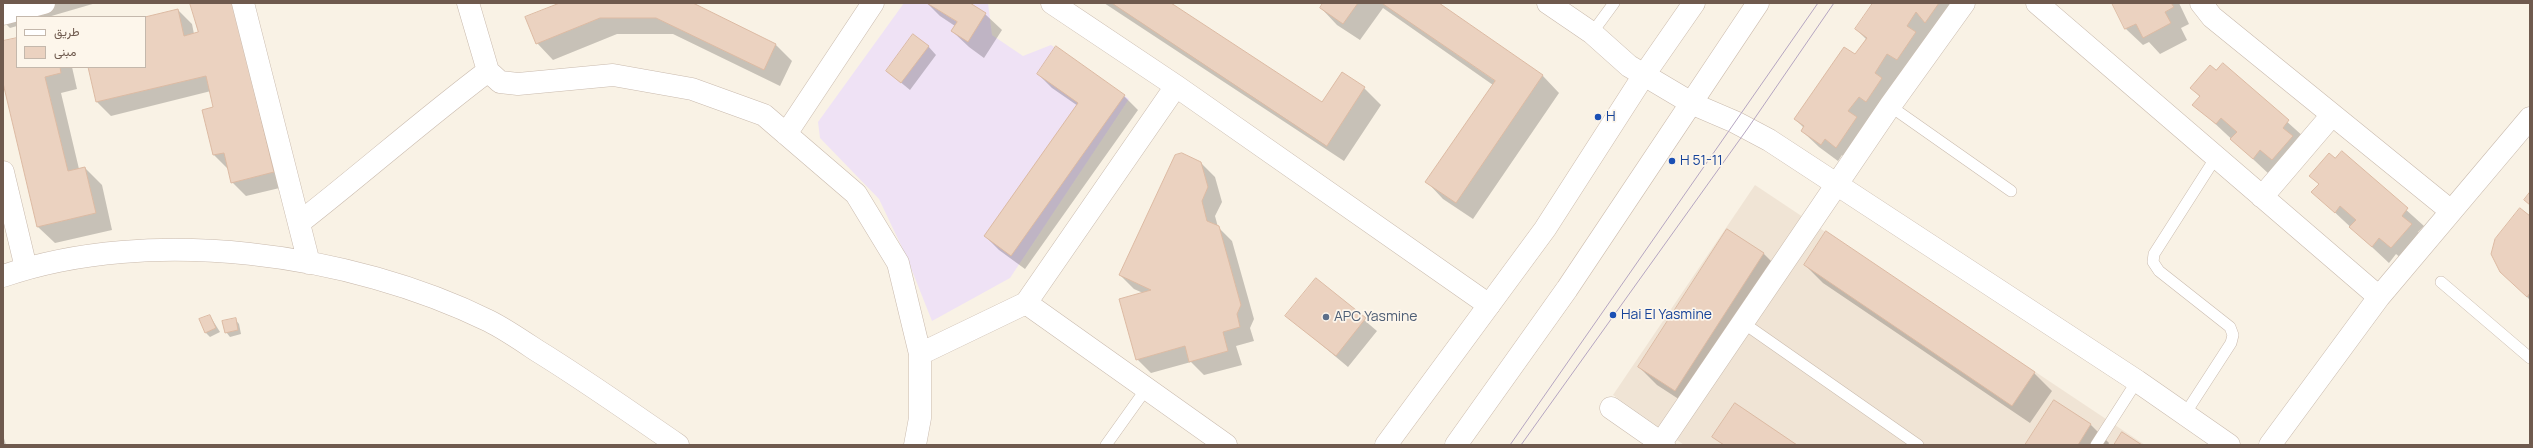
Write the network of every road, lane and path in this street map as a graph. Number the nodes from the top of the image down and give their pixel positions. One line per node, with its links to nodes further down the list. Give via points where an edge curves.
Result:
1 (44, 3): 13 (street)
2 (243, 3): 29 (street)
3 (468, 3): 15 (street)
4 (1052, 3): 17 (street)
5 (1548, 3): 14 (street)
6 (1614, 3): 14 (lane)
7 (1694, 3): 16 (street)
8 (1758, 3): 18 (street)
9 (1964, 3): 19 (street)
10 (2037, 3): 23 (street)
11 (2201, 3): 20 (street, via 2212,17)
12 (864, 5): 22 (street)
13 (3, 14)
14 (1592, 33): 16 (street, via 1629,66)
15 (488, 71): 22 (street, via 500,82 512,84 613,75 692,89 764,115); 29 (street, via 427,117)
16 (1644, 75): 18 (street); 36 (street, via 1545,229)
17 (1176, 86): 35 (street); 36 (street)
18 (1693, 104): 25 (street, via 1748,128); 50 (street, via 1568,289)
19 (1890, 106): 25 (street); 26 (lane)
20 (2332, 115): 27 (street); 28 (street)
21 (2530, 118): 28 (street)
22 (786, 134): 38 (street, via 856,194 898,263)
23 (2216, 157): 27 (street); 43 (lane, via 2154,254 2153,262 2158,271 2230,327 2232,336 2231,343)
24 (3, 172): 31 (street)
25 (1837, 186): 37 (street); 40 (street)
26 (2011, 191)
27 (2262, 197): 34 (street)
28 (2451, 211): 34 (street)
29 (299, 223): 30 (street)
30 (309, 263): 31 (street, via 266,255 150,251 95,255); 45 (street, via 434,297 490,322 570,371)
31 (26, 268): 32 (street)
32 (3, 276)
33 (2441, 282): 39 (lane)
34 (2378, 297): 54 (street)
35 (1026, 303): 38 (street); 41 (street)
36 (1489, 306): 49 (street)
37 (1742, 322): 44 (street); 51 (lane)
38 (920, 354): 46 (street, via 920,418)
39 (2530, 358)
40 (2137, 381): 43 (street); 52 (lane)
41 (1146, 389): 47 (lane); 48 (street)
42 (1611, 408): 44 (street)
43 (2185, 414): 53 (street)
44 (1662, 444)
45 (678, 445)
46 (915, 445)
47 (1106, 445)
48 (1226, 445)
49 (1386, 445)
50 (1456, 445)
51 (1918, 445)
52 (2096, 445)
53 (2229, 445)
54 (2270, 445)

